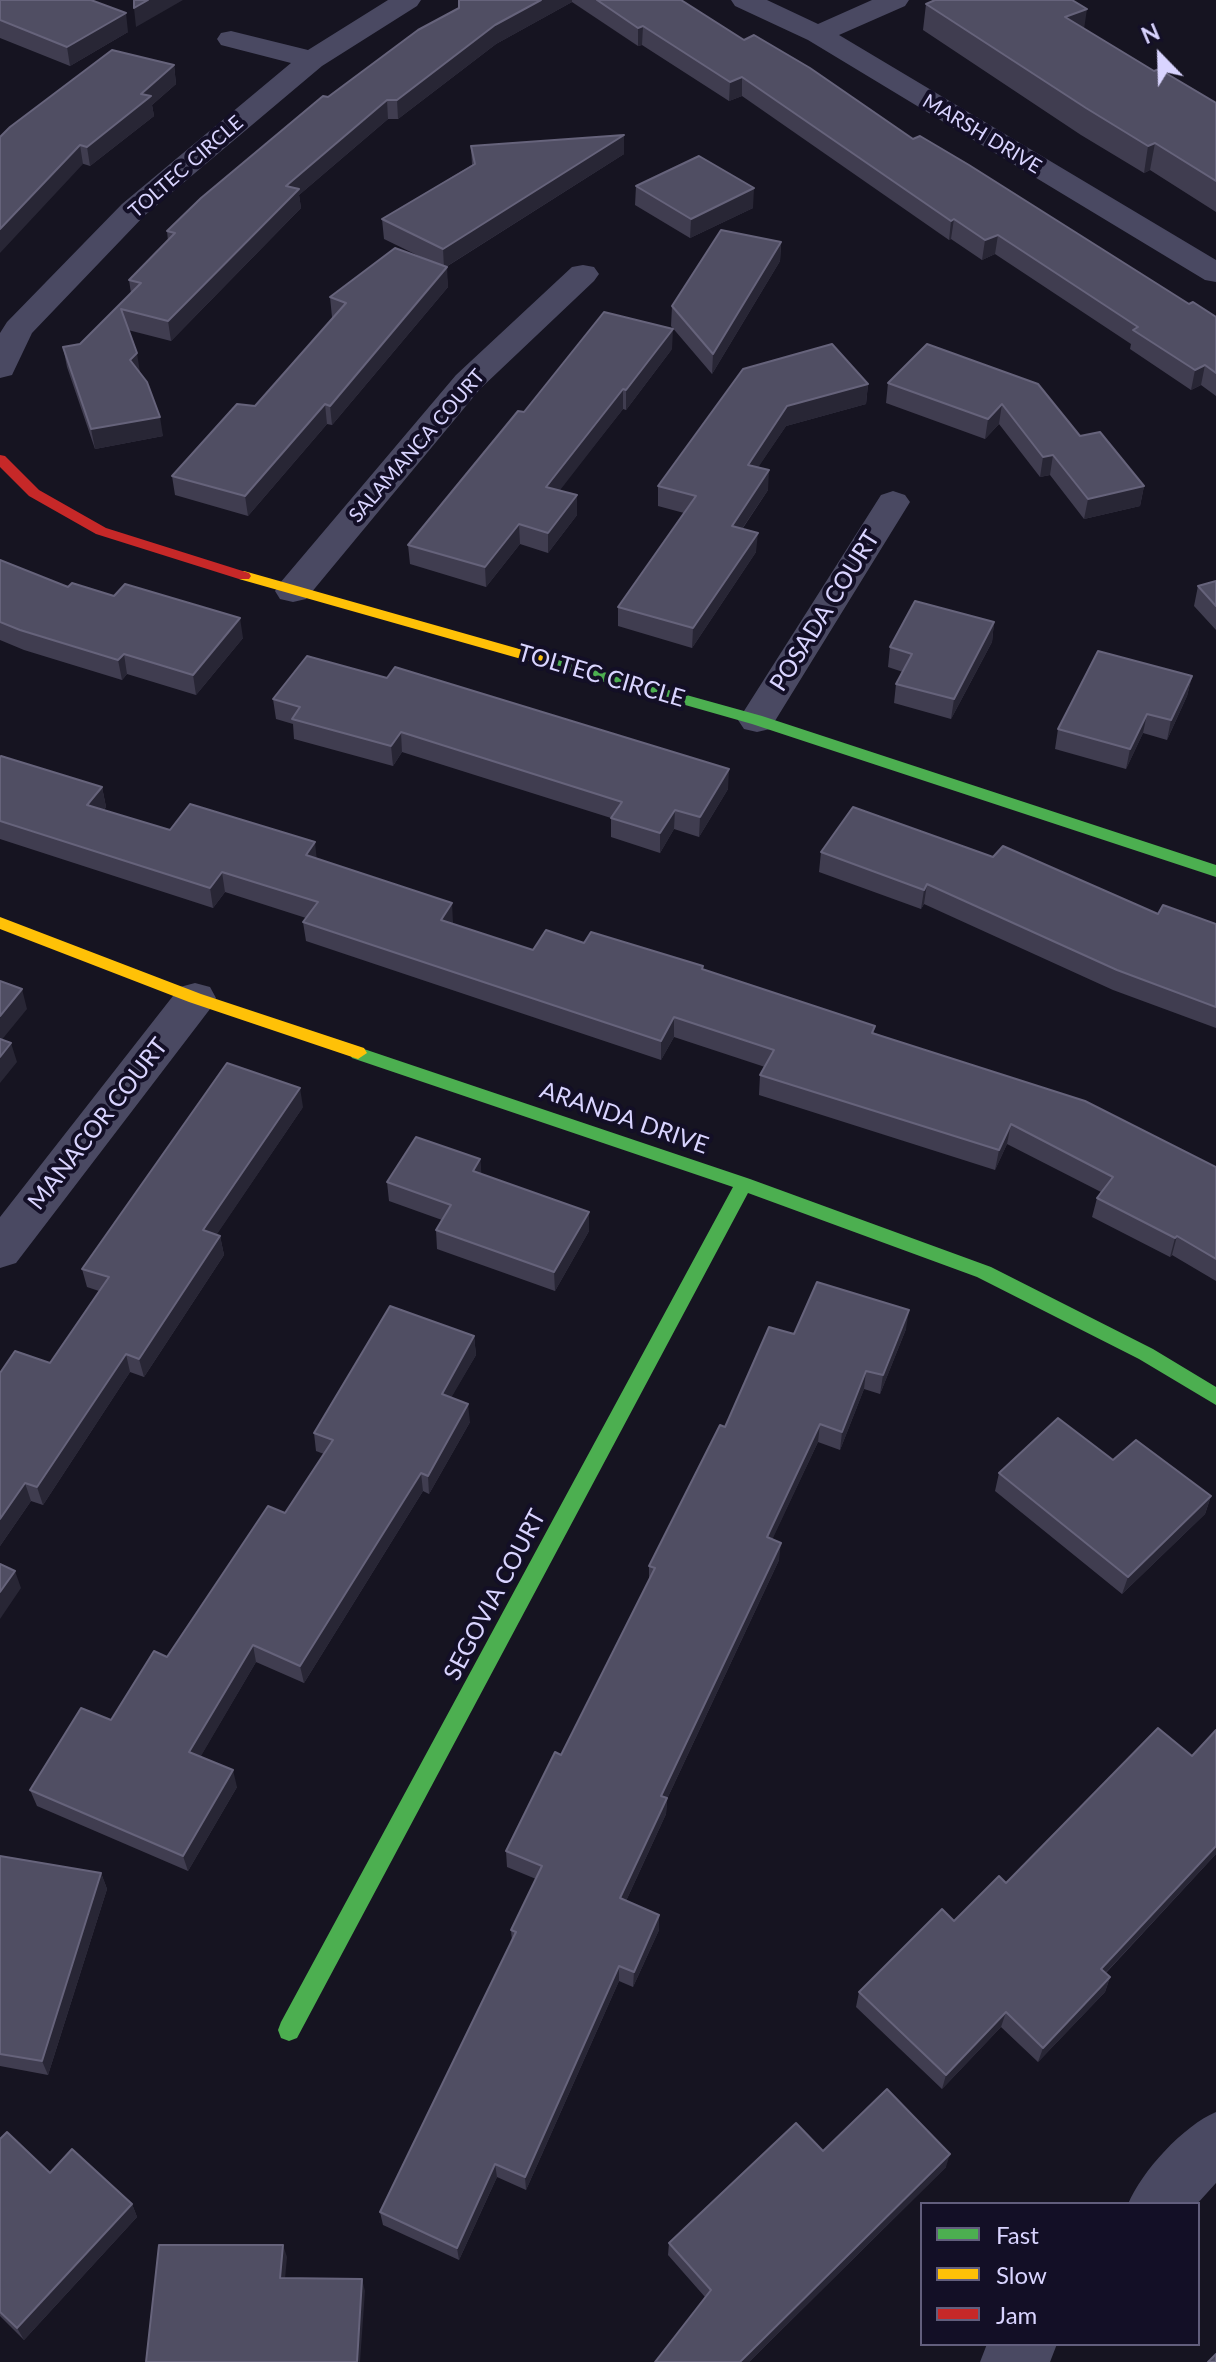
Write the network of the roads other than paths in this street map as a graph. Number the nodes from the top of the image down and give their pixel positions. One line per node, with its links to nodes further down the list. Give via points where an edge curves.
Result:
1 (407, 0): 6 (street, TOLTEC CIRCLE)
2 (745, 0): 4 (street, MARSH DRIVE)
3 (895, 0): 4 (street)
4 (818, 34): 7 (street, MARSH DRIVE)
5 (231, 39): 6 (street)
6 (312, 60): 9 (street, TOLTEC CIRCLE, via 133,210 18,329)
7 (1216, 273)
8 (583, 274): 12 (street, SALAMANCA COURT, via 468,382)
9 (0, 368)
10 (0, 459): 12 (street, TOLTEC CIRCLE, via 34,493 101,531)
11 (893, 502): 13 (street, POSADA COURT)
12 (293, 591): 13 (street, TOLTEC CIRCLE)
13 (757, 720): 14 (street, TOLTEC CIRCLE)
14 (1216, 871)
15 (0, 923): 16 (street, ARANDA DRIVE)
16 (195, 998): 17 (street, ARANDA DRIVE); 18 (street, MANACOR COURT)
17 (744, 1184): 19 (street, ARANDA DRIVE, via 984,1272 1146,1354); 20 (street, SEGOVIA COURT)
18 (0, 1250)
19 (1216, 1397)
20 (289, 2030)
21 (1216, 2141): 22 (street)
22 (1159, 2202)
23 (1025, 2346): 24 (street)
24 (1010, 2362)

